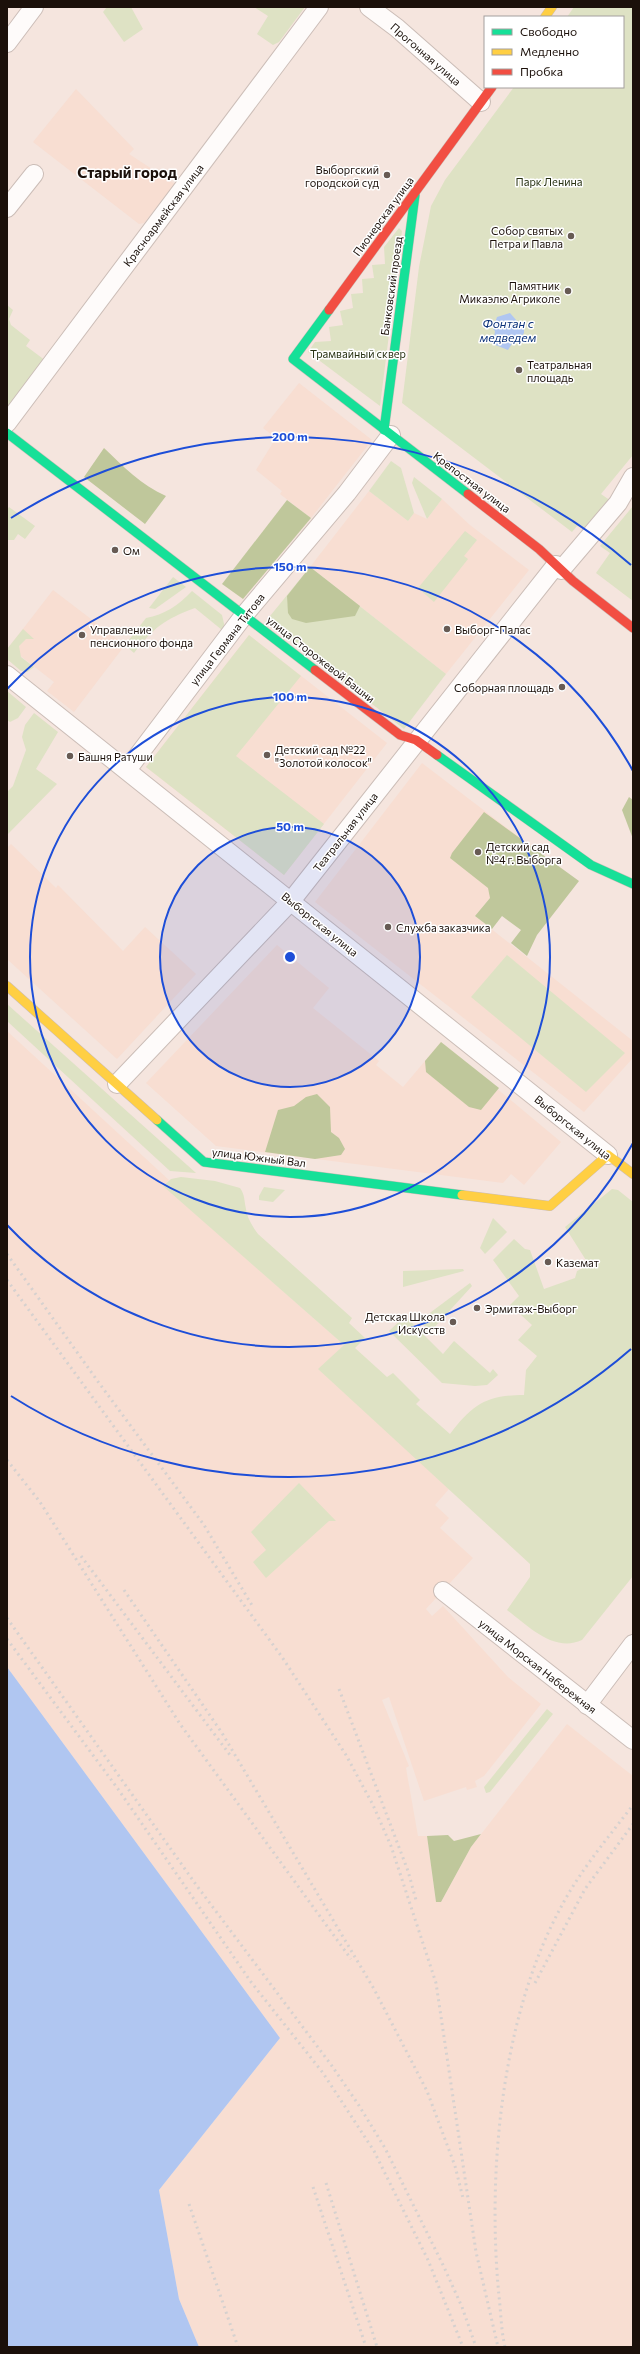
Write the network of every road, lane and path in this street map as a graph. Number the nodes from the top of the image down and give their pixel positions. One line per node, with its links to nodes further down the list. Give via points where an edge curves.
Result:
1 (34, 7): 6 (street)
2 (319, 7): 13 (street, Красноармейская улица)
3 (369, 7): 8 (street, Прогонная улица, via 397,28)
4 (552, 7): 5 (street)
5 (546, 16)
6 (7, 43)
7 (491, 88): 8 (street, Пионерская улица)
8 (481, 102): 10 (street, Пионерская улица)
9 (34, 174): 11 (street)
10 (415, 192): 12 (street, Пионерская улица); 14 (street, Банковский проезд)
11 (7, 208)
12 (293, 359): 14 (street, Крепостная улица)
13 (7, 423)
14 (387, 432): 17 (street, Крепостная улица, via 539,548); 18 (street, улица Германа Титова, via 347,493)
15 (7, 433): 18 (street, улица Сторожевой Башни)
16 (633, 477): 17 (street, Театральная улица, via 618,503)
17 (559, 568): 19 (street, Крепостная улица); 21 (street, Театральная улица)
18 (245, 614): 21 (street, улица Сторожевой Башни, via 400,735); 22 (street, улица Германа Титова)
19 (633, 628)
20 (7, 675): 22 (street, Выборгская улица)
21 (416, 740): 23 (street, улица Сторожевой Башни, via 590,865); 24 (street, Театральная улица)
22 (127, 770): 24 (street, Выборгская улица)
23 (633, 884)
24 (291, 901): 26 (street, Театральная улица); 27 (street, Выборгская улица)
25 (7, 986): 26 (street, улица Южный Вал)
26 (117, 1084): 27 (street, улица Южный Вал, via 204,1162 550,1206)
27 (608, 1155): 28 (street, Выборгская улица)
28 (633, 1174)
29 (443, 1591): 31 (street, улица Морская Набережная)
30 (633, 1644): 31 (street)
31 (586, 1705): 32 (street, улица Морская Набережная)
32 (633, 1740)

